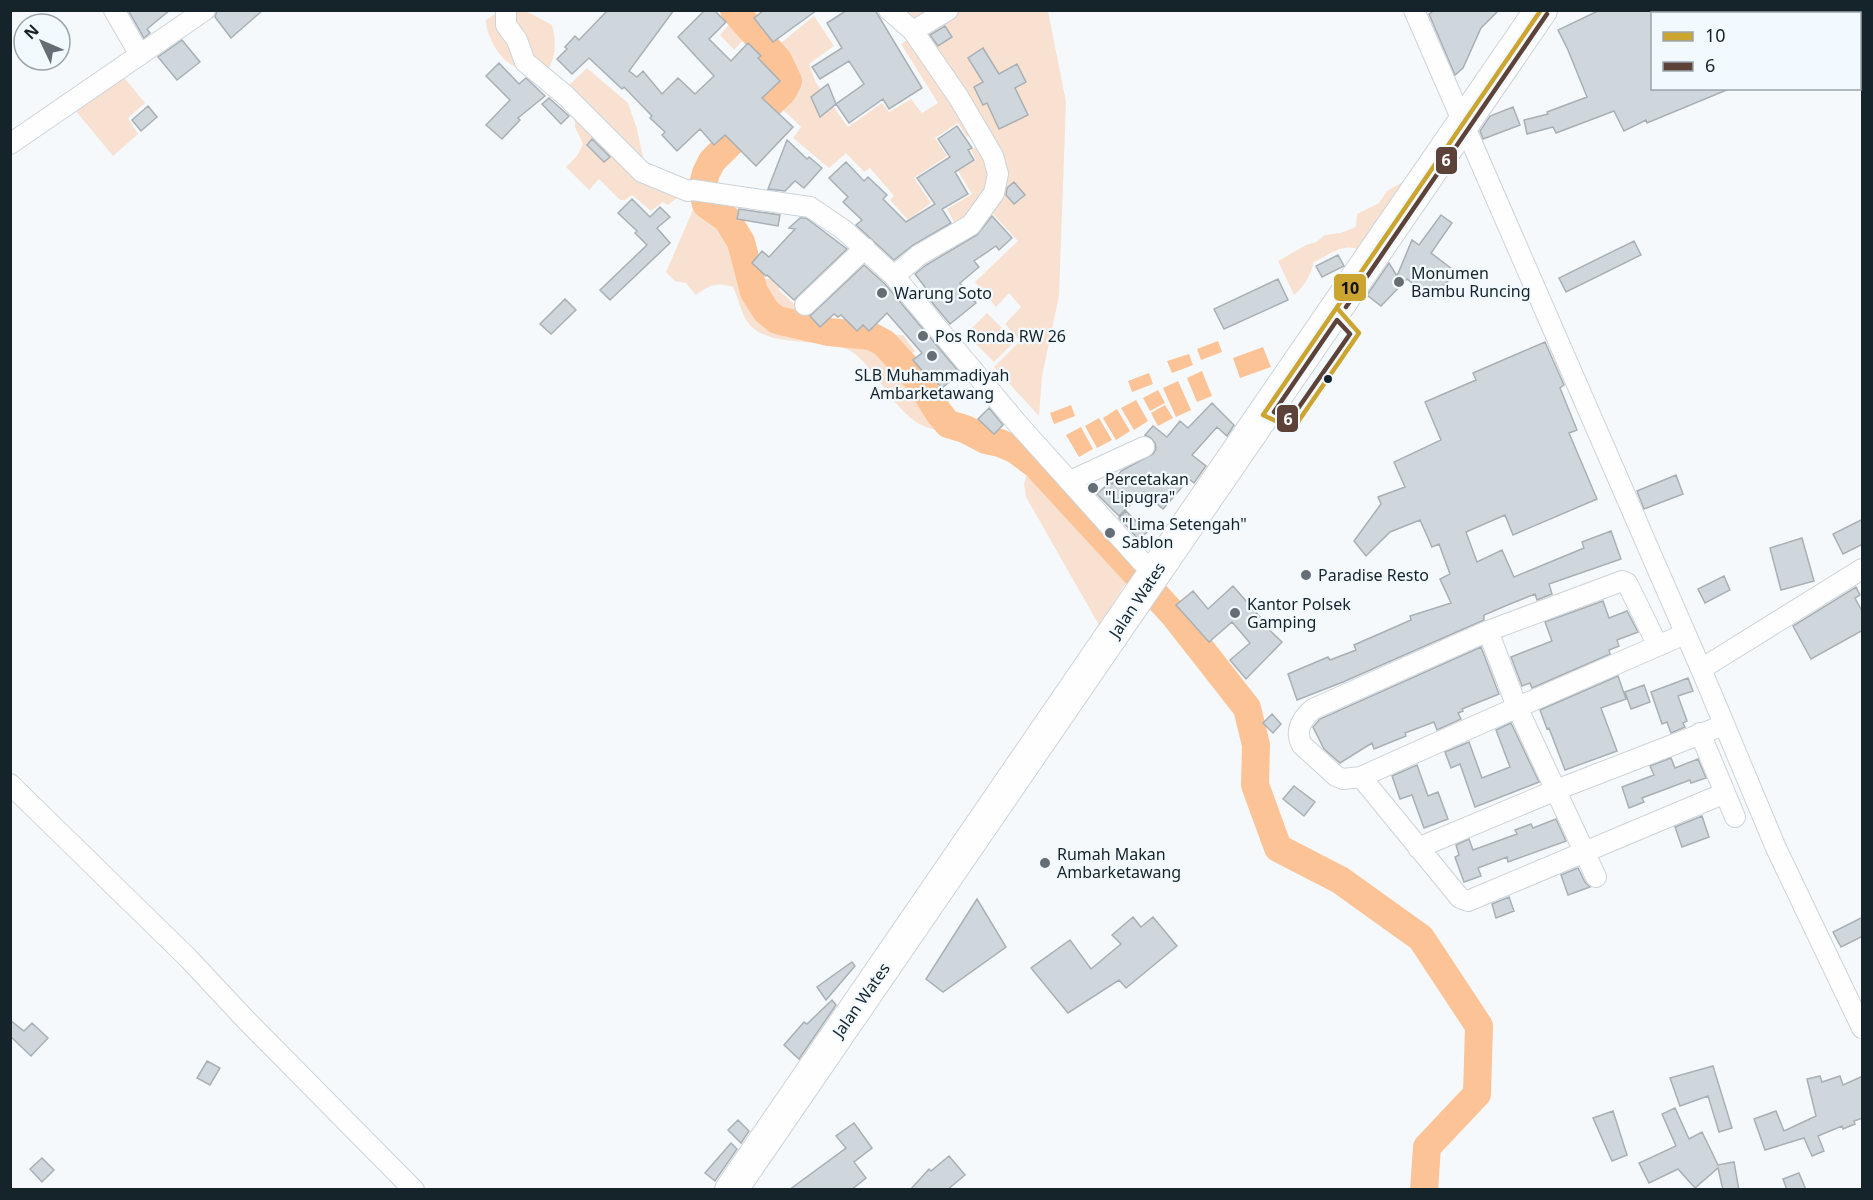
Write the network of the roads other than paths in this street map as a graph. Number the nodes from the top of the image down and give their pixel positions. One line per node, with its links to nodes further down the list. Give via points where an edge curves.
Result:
1 (114, 10): 9 (street)
2 (205, 10): 9 (street)
3 (507, 10): 12 (street, via 506,25 525,62 565,95 642,171 688,191 810,207)
4 (889, 10): 8 (street)
5 (948, 10): 8 (street)
6 (1414, 10): 10 (street)
7 (1541, 10): 10 (highway, Jalan Wates)
8 (913, 31): 13 (street, via 978,128 998,174 994,193 971,225 919,255)
9 (141, 55): 11 (street)
10 (1464, 123): 18 (highway, Jalan Wates); 20 (street)
11 (10, 144)
12 (866, 248): 13 (street); 14 (street)
13 (894, 276): 16 (street)
14 (805, 305)
15 (1144, 447): 16 (street)
16 (1070, 481): 18 (street)
17 (1863, 569): 22 (street)
18 (1152, 577): 36 (highway, Jalan Wates)
19 (1488, 631): 21 (street, via 1622,580); 23 (street); 26 (street, via 1313,709 1303,718 1298,729 1302,745 1336,776)
20 (1685, 634): 21 (street); 22 (street)
21 (1658, 646): 23 (street)
22 (1701, 669): 24 (street)
23 (1517, 706): 26 (street); 28 (street)
24 (1724, 725): 25 (street); 34 (street, via 1776,848)
25 (1700, 733): 28 (street); 29 (street)
26 (1361, 777): 31 (street)
27 (10, 784): 35 (street, via 189,959)
28 (1556, 790): 31 (street); 32 (street)
29 (1725, 794): 30 (street); 32 (street)
30 (1735, 817)
31 (1418, 848): 32 (street, via 1460,898 1468,901)
32 (1584, 851): 33 (street)
33 (1596, 877)
34 (1863, 1028)
35 (414, 1190)
36 (731, 1190)

